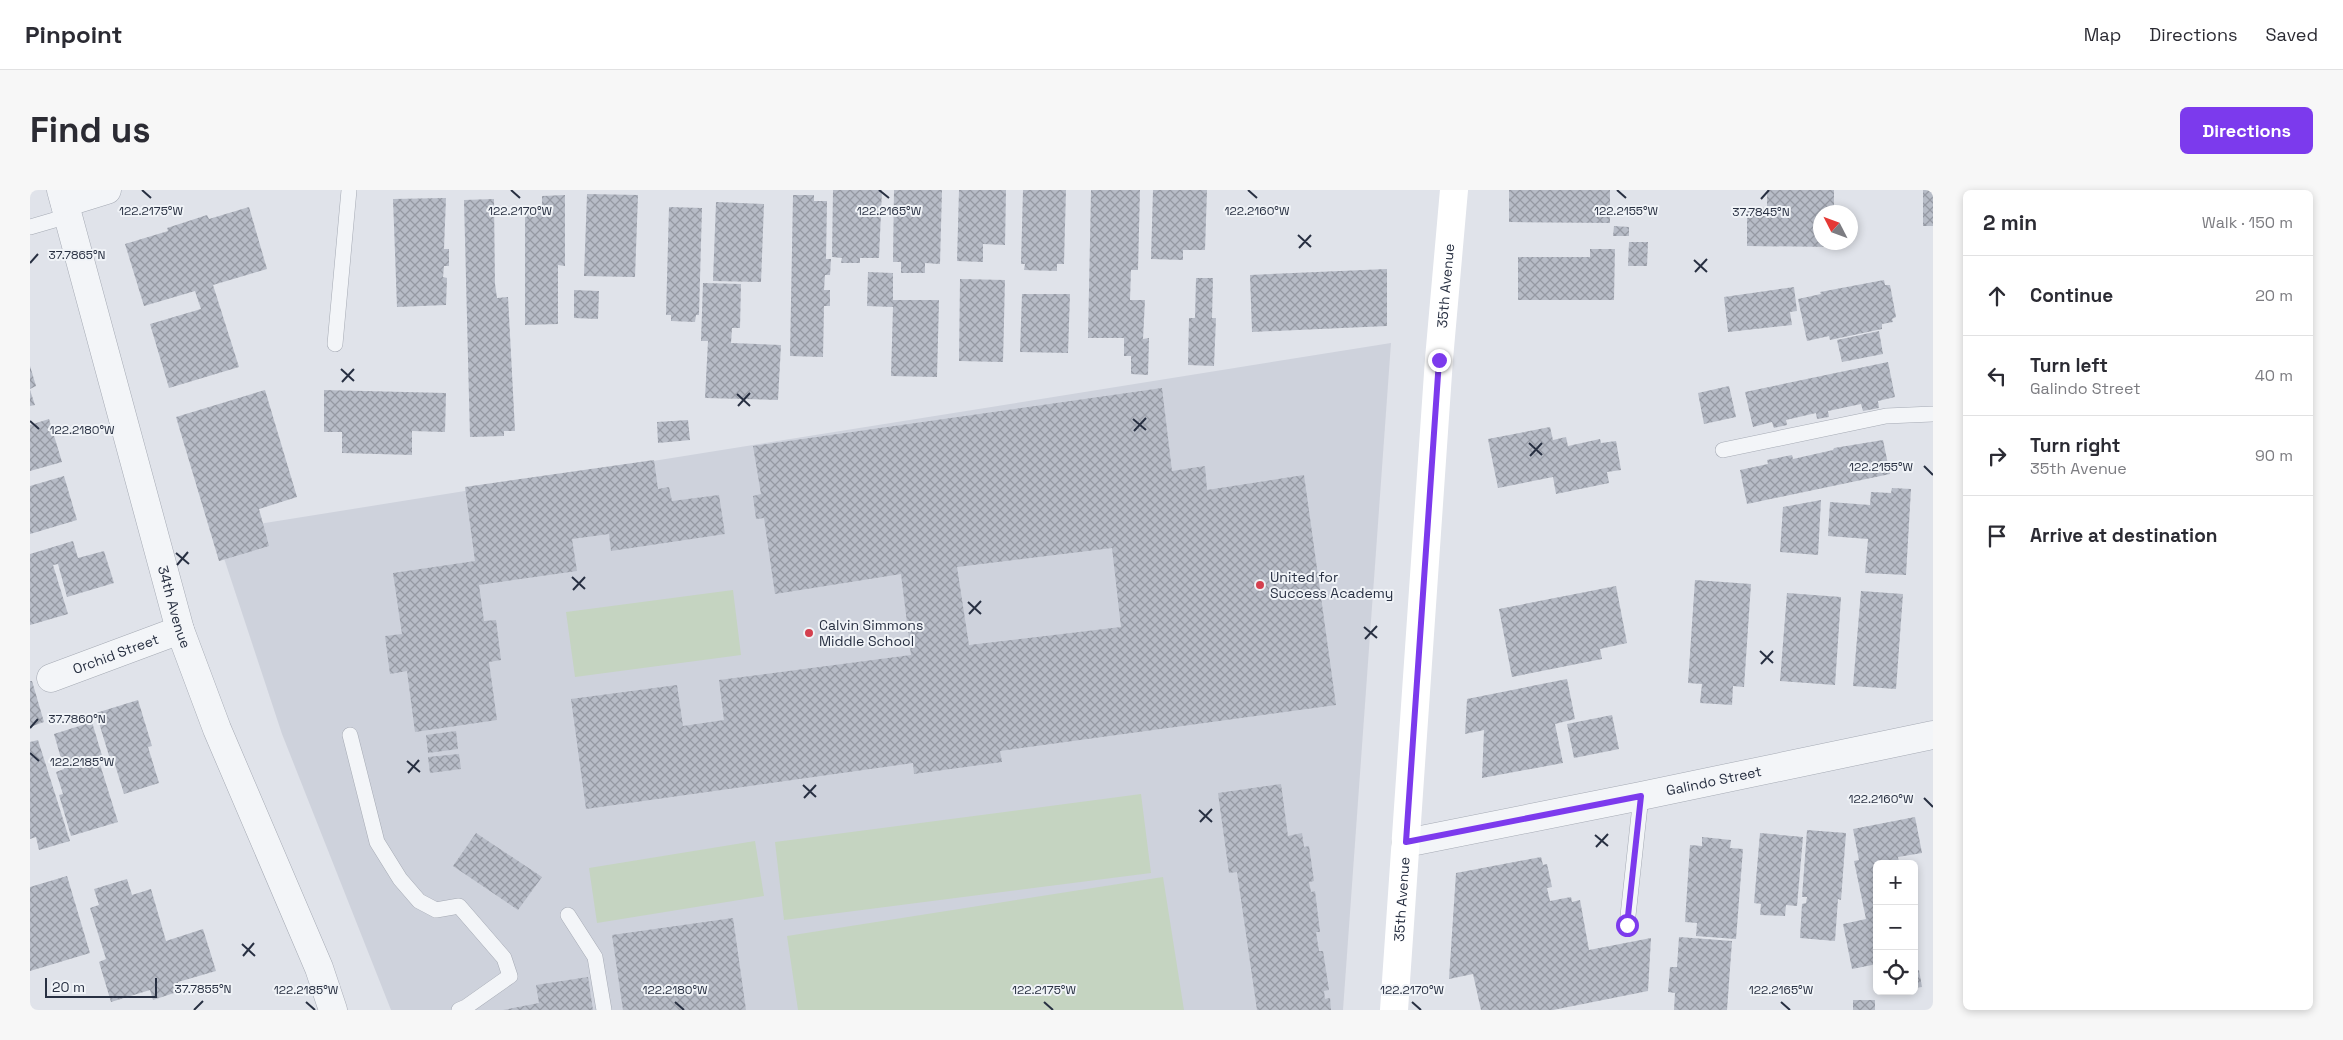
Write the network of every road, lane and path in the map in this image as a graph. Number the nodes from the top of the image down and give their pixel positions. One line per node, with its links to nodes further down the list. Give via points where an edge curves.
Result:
1 (107, 190): 4 (street)
2 (349, 190): 6 (lane)
3 (1454, 190): 14 (main road, 35th Avenue)
4 (65, 203): 5 (lane); 9 (street, 34th Avenue)
5 (30, 227)
6 (335, 344)
7 (1933, 414): 8 (lane, via 1886,416)
8 (1723, 450)
9 (180, 630): 10 (street, Orchid Street); 18 (street, 34th Avenue, via 217,729 319,968)
10 (51, 678)
11 (350, 735): 17 (lane, via 377,842 400,879 419,901 436,910 459,906 504,958 510,976)
12 (1933, 735): 13 (street, Galindo Street)
13 (1641, 796): 14 (street, Galindo Street); 16 (lane)
14 (1406, 842): 20 (main road, 35th Avenue)
15 (568, 915): 19 (lane, via 595,957)
16 (1627, 925)
17 (464, 1009)
18 (333, 1010)
19 (604, 1010)
20 (1394, 1010)

